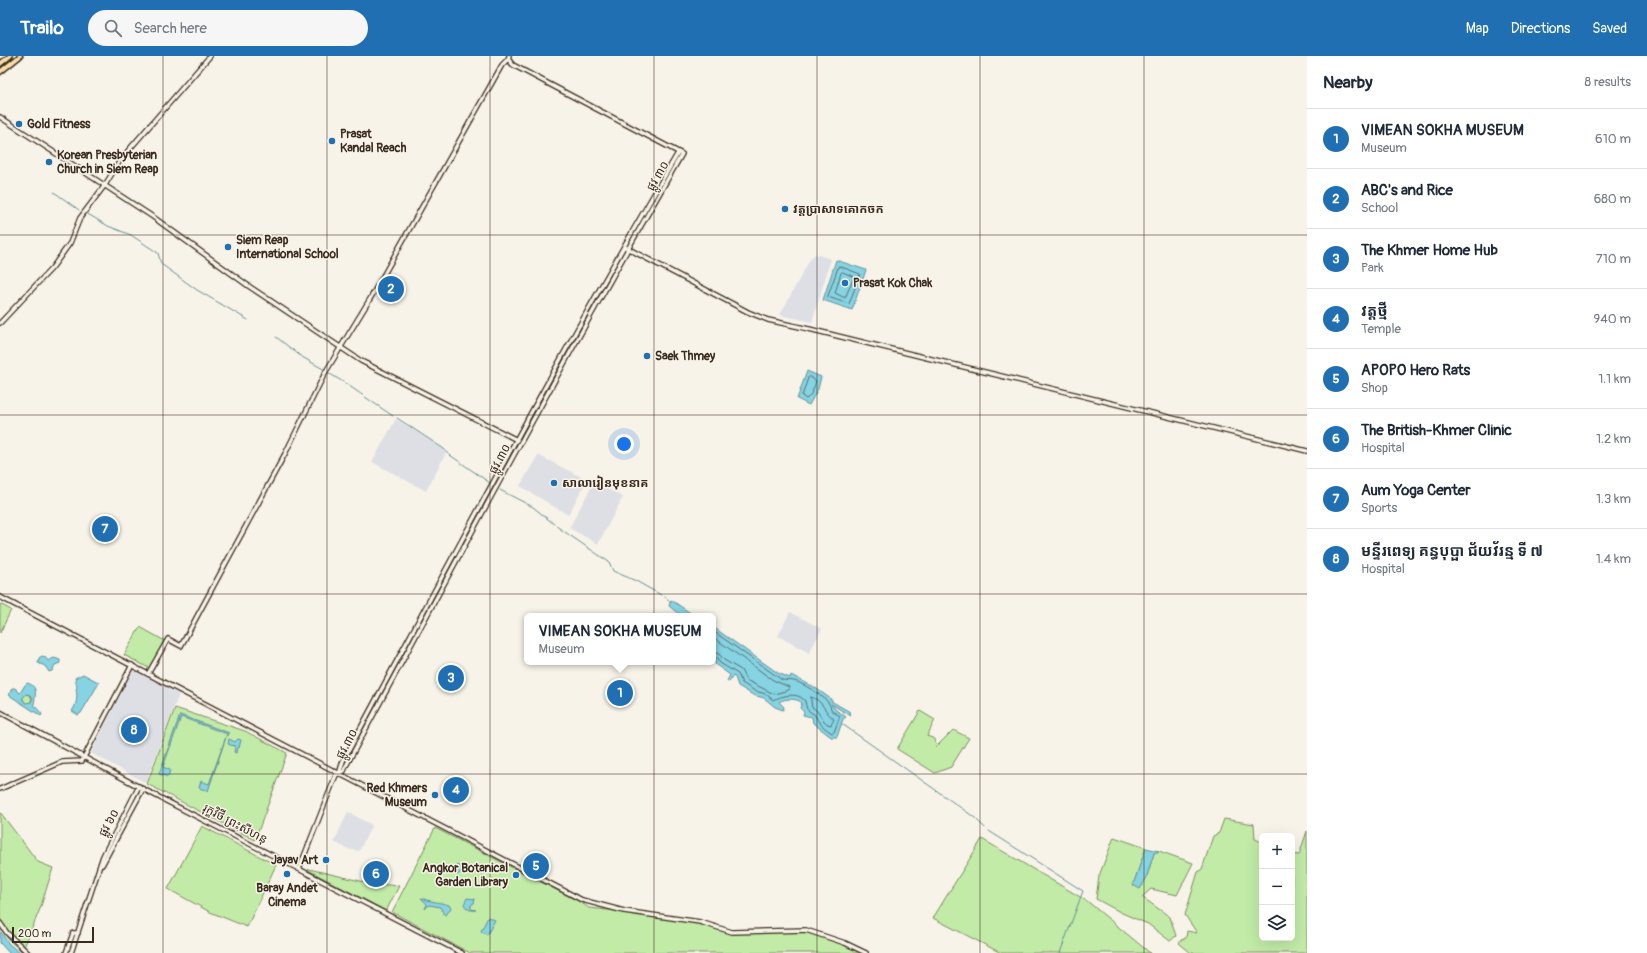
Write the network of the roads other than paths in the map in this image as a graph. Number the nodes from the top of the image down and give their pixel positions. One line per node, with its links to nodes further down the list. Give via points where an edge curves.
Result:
1 (10, 56): 5 (main road)
2 (20, 56): 6 (main road)
3 (210, 56): 8 (street, via 121,159)
4 (508, 57): 9 (street, ផ្លូវ ៣០, via 513,65 680,153); 11 (street)
5 (0, 64)
6 (0, 72)
7 (0, 117): 8 (street)
8 (105, 185): 10 (street, via 80,218 70,243 52,268); 11 (street)
9 (626, 248): 12 (street, ផ្លូវ ៣០); 13 (street, via 768,320)
10 (0, 323)
11 (341, 348): 12 (street, via 361,361); 16 (street, via 181,646 168,640)
12 (518, 441): 19 (street, ផ្លូវ ៣០, via 382,688)
13 (1307, 451)
14 (0, 598): 15 (street)
15 (132, 666): 16 (street); 18 (street)
16 (148, 674): 19 (street)
17 (0, 712): 18 (street, រុក្ខវិថី ព្រះសីហនុ)
18 (85, 757): 20 (street, រុក្ខវិថី ព្រះសីហនុ); 21 (street, via 82,761 62,762)
19 (339, 774): 22 (street, ផ្លូវ ៣០, via 336,775); 29 (street, via 588,902 624,911 700,922 732,932 806,930)
20 (141, 788): 22 (street, រុក្ខវិថី ព្រះសីហនុ); 24 (street, ផ្លូវ ៦០, via 107,848)
21 (0, 789)
22 (299, 869): 28 (street, រុក្ខវិថី ព្រះសីហនុ)
23 (0, 923): 25 (street)
24 (78, 933): 26 (street, via 73,933); 27 (street, ផ្លូវ ៦០)
25 (28, 953)
26 (66, 953)
27 (71, 953)
28 (462, 953)
29 (866, 953)

